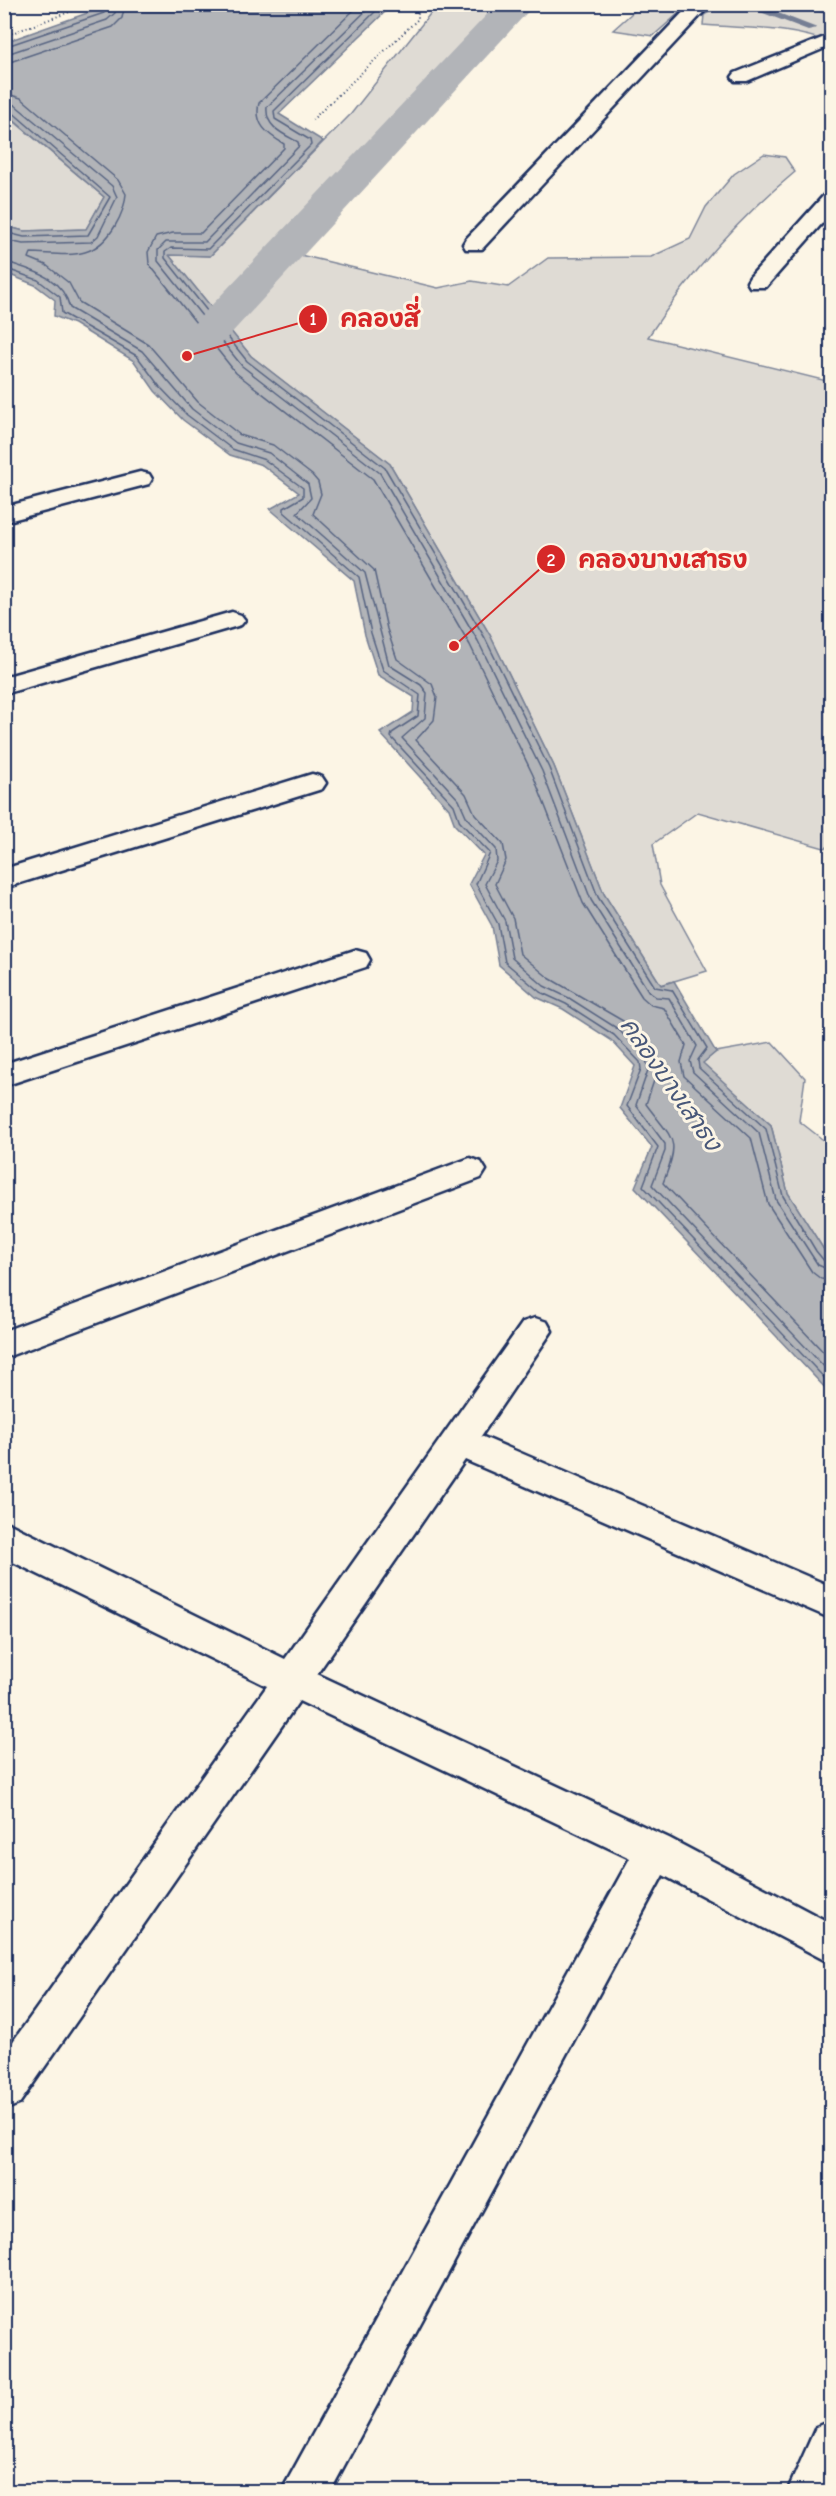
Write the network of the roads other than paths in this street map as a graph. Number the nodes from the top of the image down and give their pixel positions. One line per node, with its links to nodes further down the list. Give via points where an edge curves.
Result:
1 (702, 4): 5 (street)
2 (831, 39): 3 (lane)
3 (741, 77)
4 (831, 198): 6 (street)
5 (474, 244)
6 (758, 282)
7 (140, 479): 8 (street)
8 (4, 515)
9 (232, 621): 10 (street)
10 (4, 686)
11 (312, 783): 12 (street)
12 (4, 879)
13 (355, 960): 14 (street)
14 (4, 1075)
15 (470, 1170): 17 (street)
16 (535, 1331): 18 (street)
17 (4, 1345)
18 (457, 1442): 20 (street); 21 (street)
19 (4, 1536): 21 (street, via 26,1551)
20 (831, 1605)
21 (292, 1680): 22 (street); 24 (street)
22 (655, 1851): 23 (street); 26 (street)
23 (831, 1945)
24 (4, 2090)
25 (831, 2443): 27 (street)
26 (304, 2492)
27 (810, 2492)

